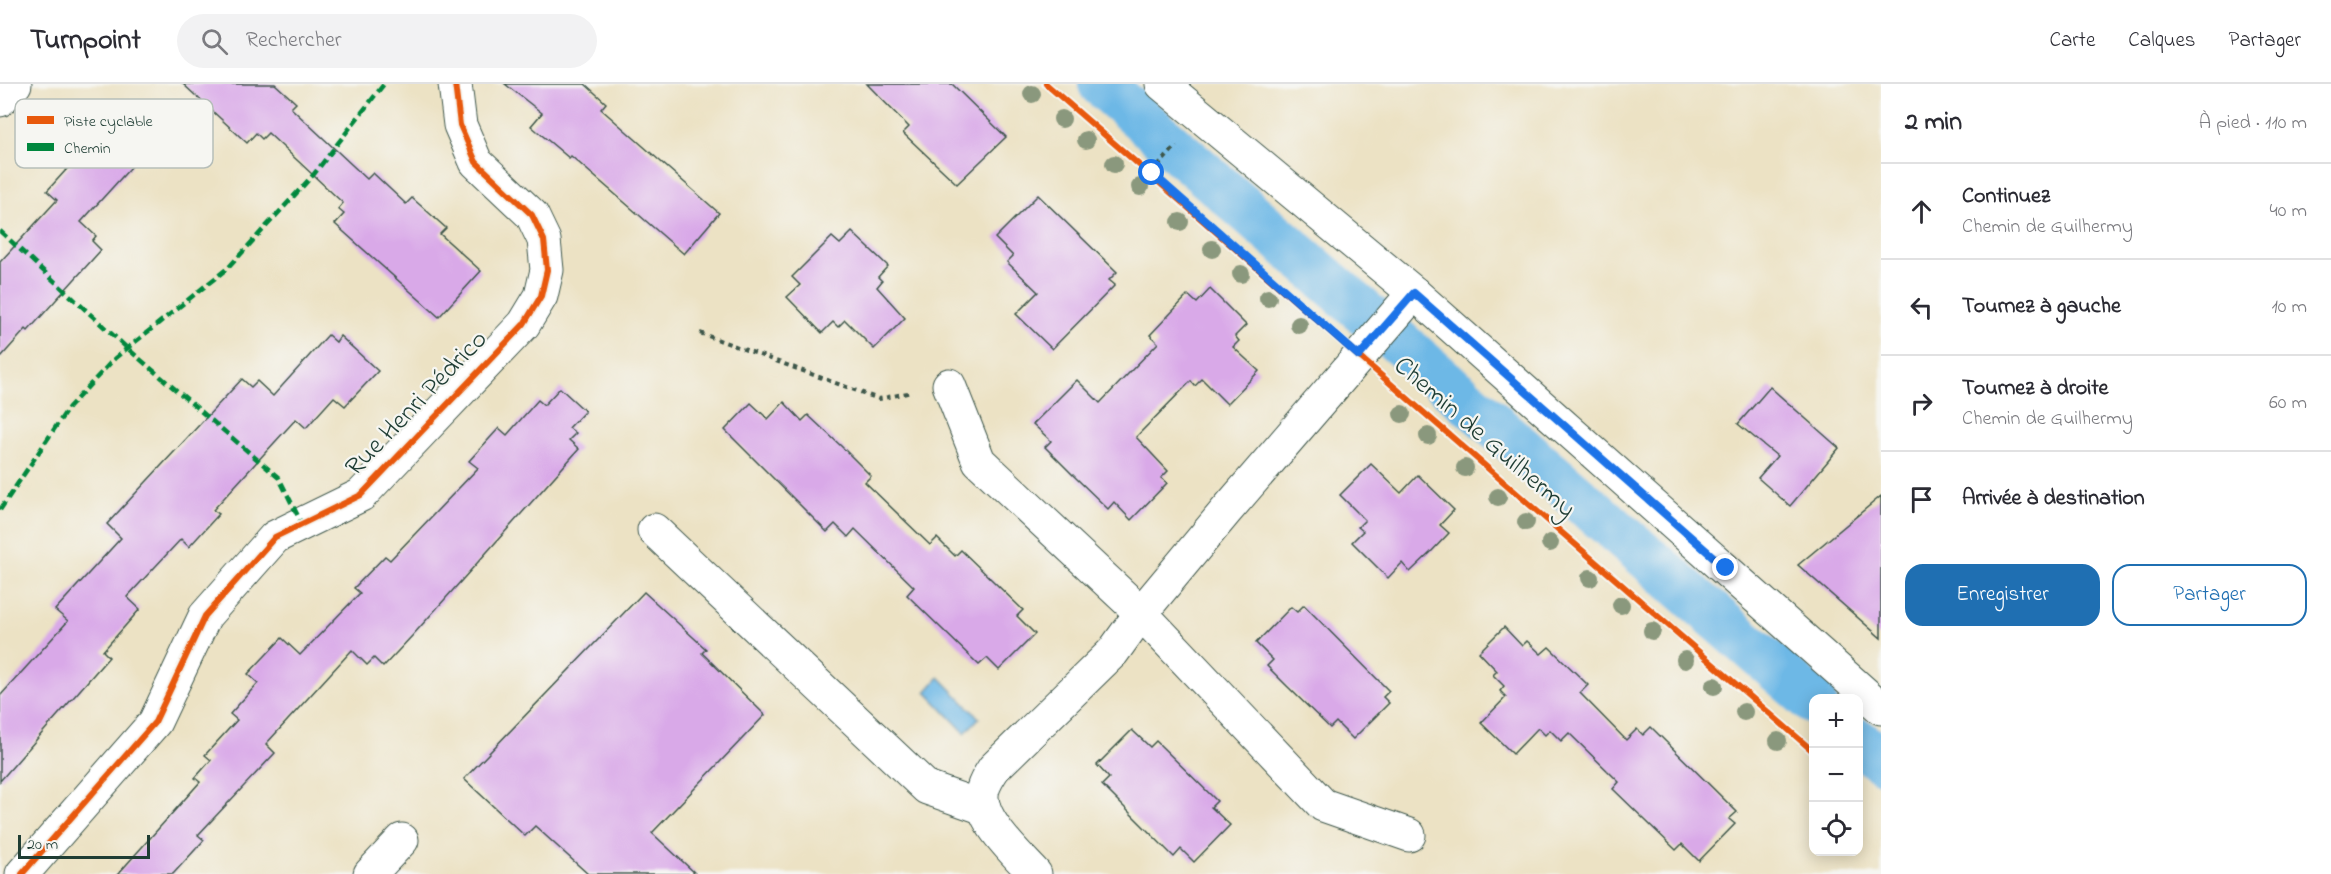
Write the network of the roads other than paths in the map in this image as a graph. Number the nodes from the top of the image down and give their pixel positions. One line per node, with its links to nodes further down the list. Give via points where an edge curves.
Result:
1 (15, 84): 4 (street)
2 (455, 84): 13 (street, Rue Henri Pédrico, via 460,125 476,162 532,215 544,240 547,270 541,296 524,324 361,495 275,537 205,616 155,722)
3 (1162, 84): 5 (street)
4 (0, 100)
5 (1404, 305): 8 (street); 9 (street)
6 (949, 385): 8 (street, via 979,461)
7 (654, 530): 10 (street, via 927,789)
8 (1141, 613): 10 (street, via 1113,652 994,768 982,790); 11 (street, via 1323,805)
9 (1881, 708)
10 (984, 808): 15 (street, via 992,825)
11 (1409, 835)
12 (402, 840): 14 (street)
13 (22, 874)
14 (370, 874)
15 (1035, 874)

